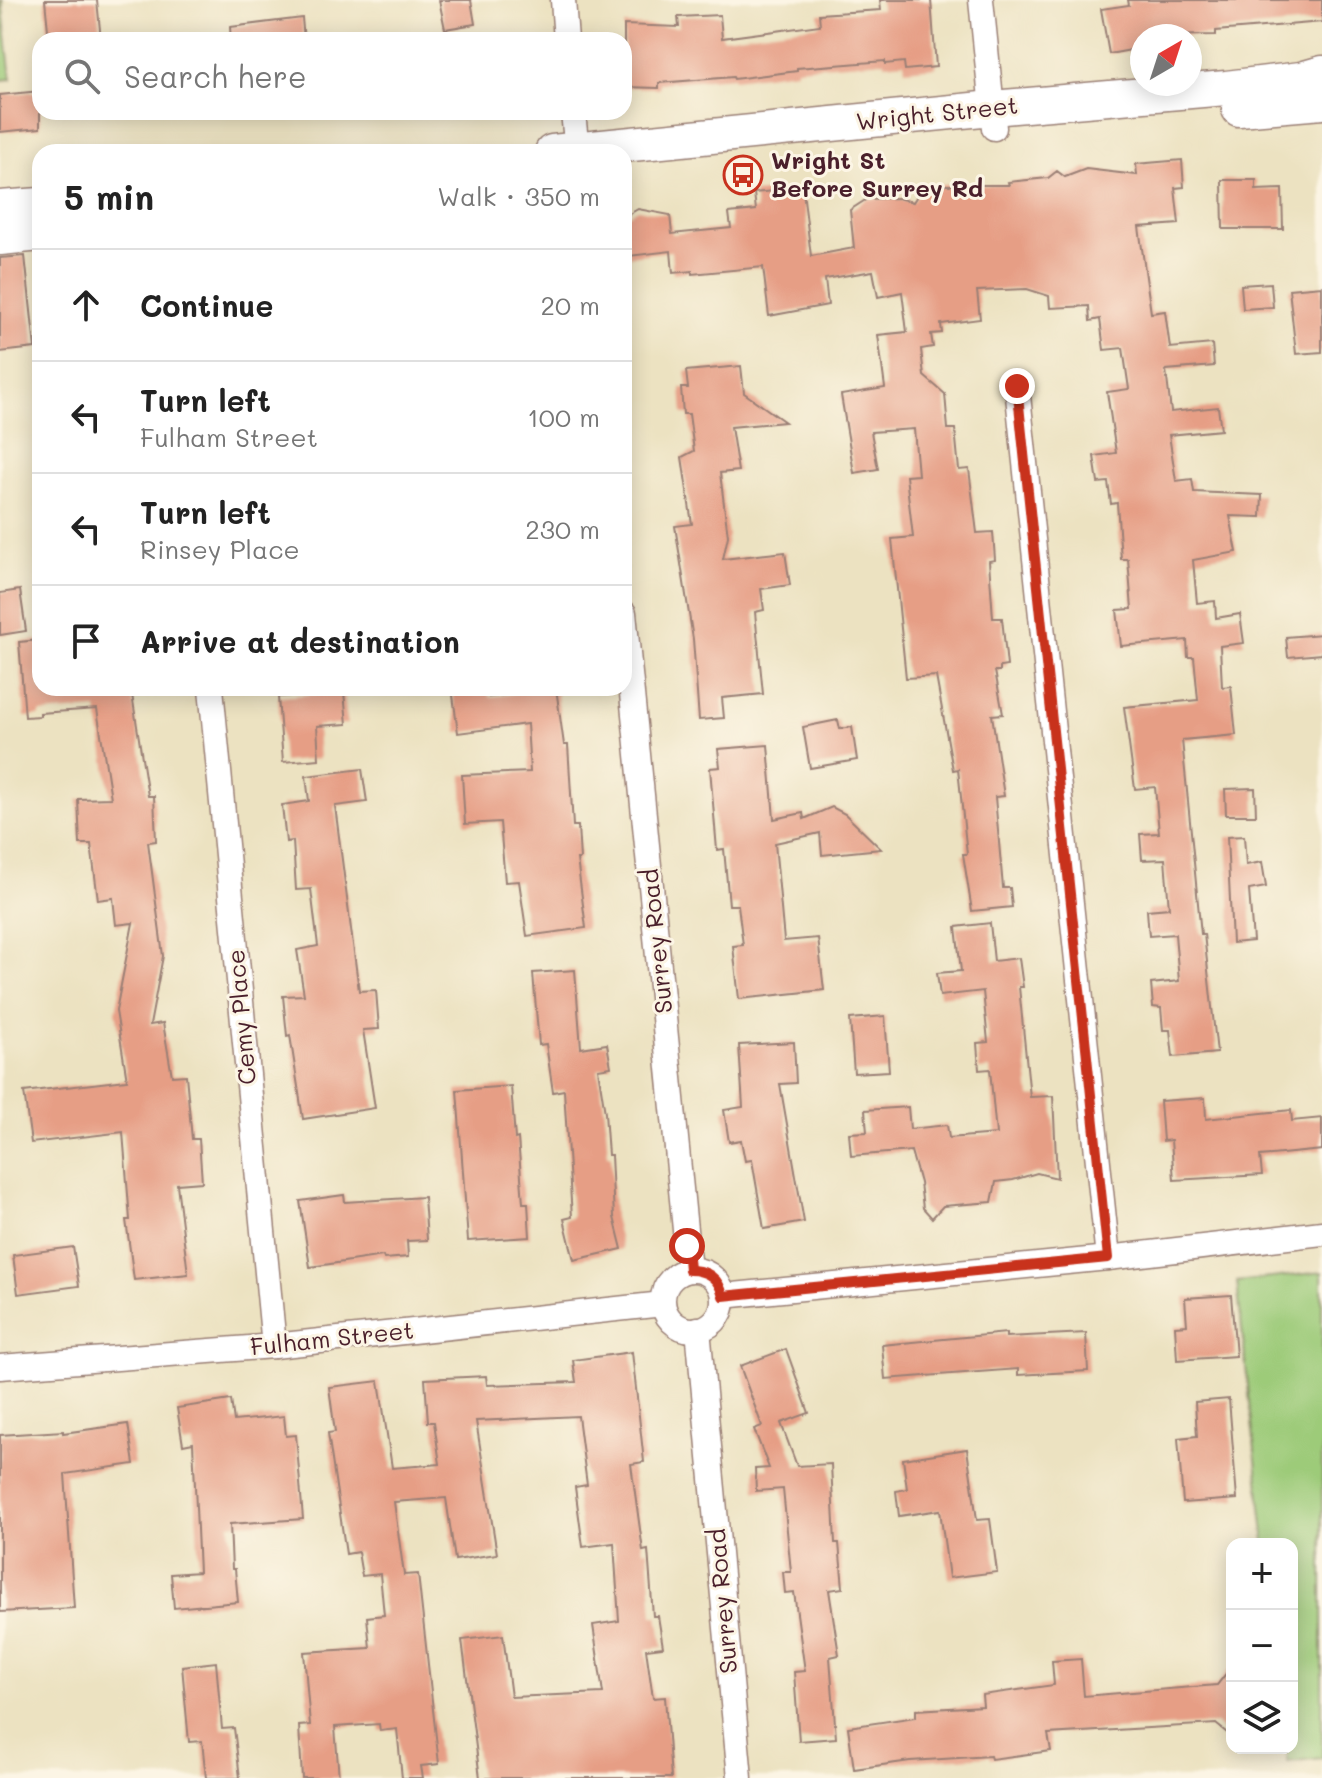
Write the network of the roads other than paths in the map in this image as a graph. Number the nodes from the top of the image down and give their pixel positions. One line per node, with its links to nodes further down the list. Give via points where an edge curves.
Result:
1 (563, 0): 3 (street)
2 (981, 0): 6 (street)
3 (565, 32)
4 (1322, 73): 6 (street, Wright Street)
5 (1322, 102): 6 (street, Wright Street)
6 (993, 118): 9 (street, Wright Street); 10 (street, Wright Street)
7 (572, 120): 8 (street)
8 (569, 144)
9 (632, 146)
10 (632, 165)
11 (32, 206): 12 (street)
12 (0, 208)
13 (32, 235): 14 (street)
14 (0, 238)
15 (1017, 386): 19 (street)
16 (632, 694): 20 (street, Surrey Road)
17 (212, 696): 24 (street, Cemy Place)
18 (1322, 1233): 19 (street)
19 (1108, 1258): 21 (street)
20 (689, 1270): 21 (street, via 712,1276); 22 (street, via 666,1286)
21 (723, 1296): 23 (street, via 717,1318)
22 (663, 1304): 23 (street, via 672,1321); 24 (street, Fulham Street)
23 (698, 1329): 26 (street, Surrey Road)
24 (274, 1346): 25 (street, Fulham Street)
25 (0, 1367)
26 (740, 1778)

